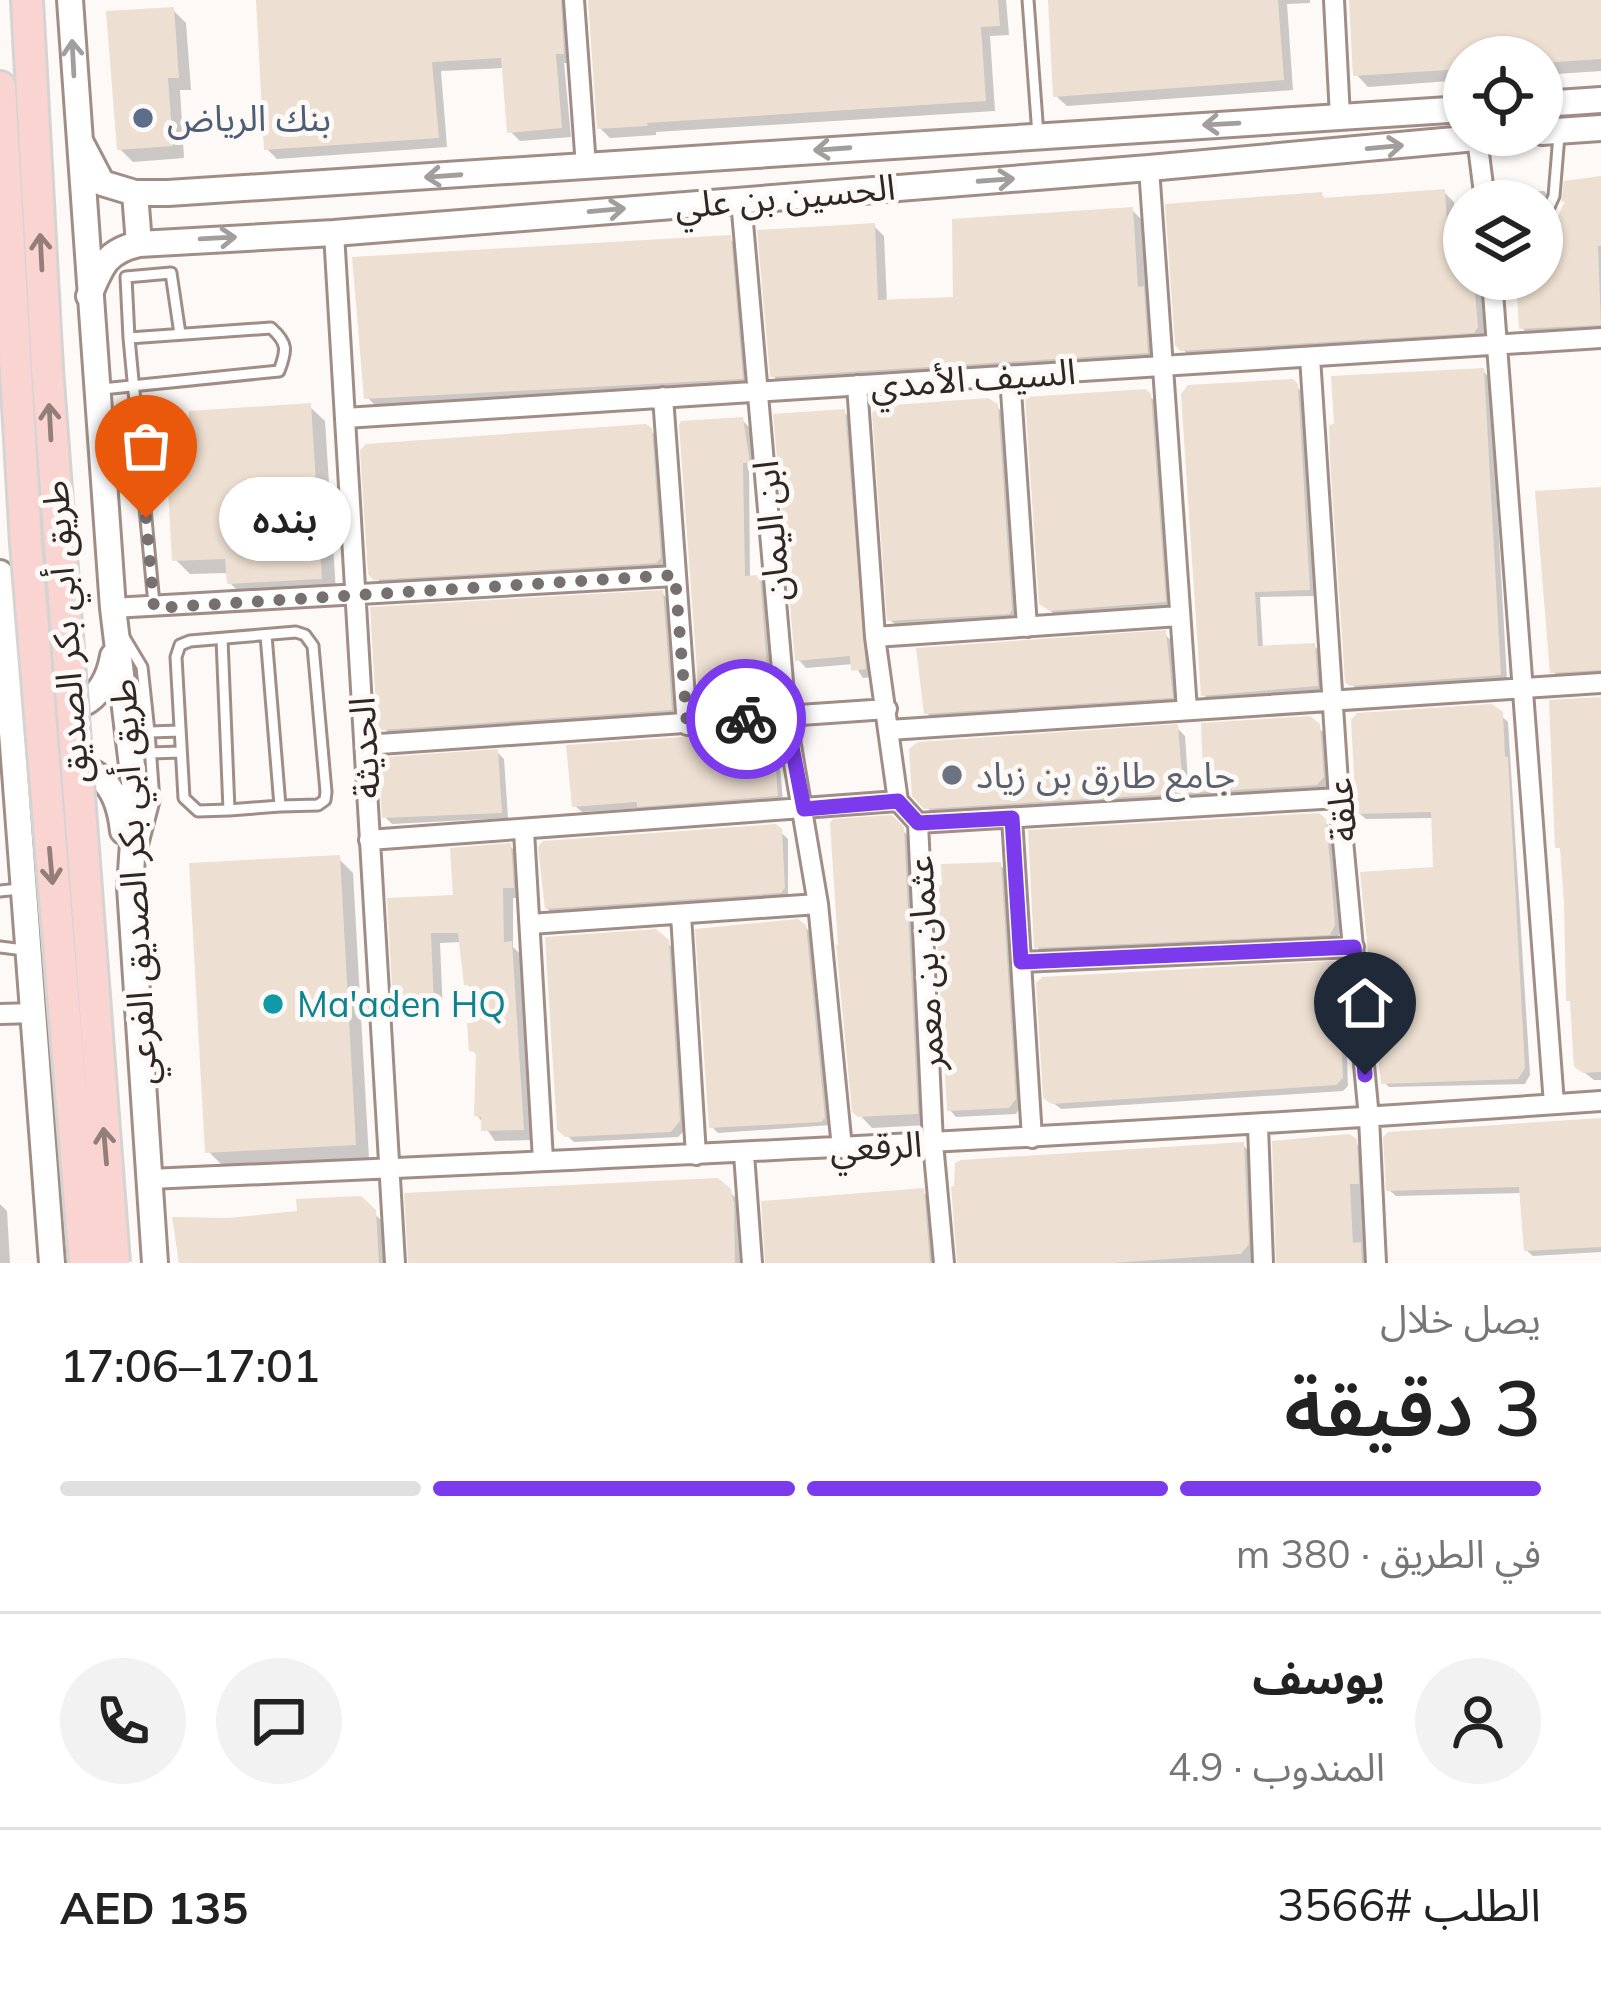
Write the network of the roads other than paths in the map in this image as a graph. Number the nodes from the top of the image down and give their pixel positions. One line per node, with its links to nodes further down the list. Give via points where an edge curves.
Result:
1 (27, 0): 95 (main road, طريق أبي بكر الصديق, one-way to 1, bridge)
2 (70, 0): 14 (street, طريق أبي بكر الصديق الفرعي, one-way to 2)
3 (574, 0): 16 (street)
4 (1028, 0): 13 (lane)
5 (1334, 0): 10 (street)
6 (0, 87): 94 (main road, طريق أبي بكر الصديق, one-way to 94, bridge, via 33,633)
7 (1601, 100): 8 (street)
8 (1563, 103)
9 (1443, 110): 10 (street, الحسين بن علي)
10 (1340, 117): 13 (street, الحسين بن علي, one-way to 13)
11 (1601, 128): 12 (street)
12 (1563, 130)
13 (1038, 135): 16 (street, الحسين بن علي, one-way to 16)
14 (80, 141): 18 (street, via 102,183); 22 (street, طريق أبي بكر الصديق الفرعي)
15 (1443, 141): 17 (street, الحسين بن علي, one-way to 15)
16 (586, 167): 18 (street, الحسين بن علي, one-way to 18)
17 (1149, 168): 19 (street, الحسين بن علي, one-way to 17); 29 (street)
18 (135, 193): 21 (street)
19 (741, 200): 20 (street, الحسين بن علي, one-way to 19); 34 (street, ابن اليمان)
20 (334, 232): 21 (street, الحسين بن علي, one-way to 20); 36 (street, الحديثة)
21 (139, 244): 22 (street, via 105,258)
22 (88, 296): 33 (street, طريق أبي بكر الصديق الفرعي)
23 (1494, 300): 27 (street)
24 (180, 334): 25 (lane); 25 (lane, via 171,273 126,277); 31 (lane, via 271,328 287,351 279,370)
25 (130, 338): 31 (lane)
26 (1601, 338): 27 (street, السيف الأمدي)
27 (1498, 346): 28 (street, السيف الأمدي); 49 (street)
28 (1310, 357): 29 (street, السيف الأمدي); 50 (street, علقة)
29 (1164, 366): 30 (street, السيف الأمدي); 41 (street)
30 (1010, 376): 32 (street, السيف الأمدي); 43 (street)
31 (133, 385): 33 (lane); 40 (lane)
32 (857, 385): 34 (street, السيف الأمدي); 45 (street)
33 (97, 389): 42 (street, طريق أبي بكر الصديق الفرعي)
34 (759, 391): 35 (street, السيف الأمدي); 52 (street, ابن اليمان)
35 (663, 397): 36 (street, السيف الأمدي); 38 (street)
36 (345, 418): 39 (street, الحديثة)
37 (0, 573): 46 (street)
38 (675, 575): 39 (street); 54 (street)
39 (355, 594): 40 (street); 57 (street, الحديثة)
40 (154, 608): 42 (street)
41 (1179, 616): 43 (street); 51 (street)
42 (116, 618): 46 (street, via 109,681 90,702 65,709 20,699); 56 (lane, via 142,667); 70 (street, طريق أبي بكر الصديق الفرعي, via 136,799)
43 (1027, 627): 45 (street)
44 (266, 635): 47 (lane); 62 (lane); 62 (lane, via 305,634 313,646 324,771 318,806)
45 (874, 637): 53 (street)
46 (4, 638): 69 (street)
47 (222, 639): 55 (lane, via 180,645); 64 (lane)
48 (1601, 683): 49 (street)
49 (1524, 688): 50 (street); 82 (street)
50 (1334, 700): 51 (street); 60 (street, علقة)
51 (1187, 710): 53 (street)
52 (786, 716): 53 (street); 54 (street); 63 (street, ابن اليمان)
53 (888, 719): 61 (street)
54 (687, 725): 57 (street)
55 (180, 731): 56 (lane); 59 (lane)
56 (149, 732): 58 (lane)
57 (365, 745): 68 (street, الحديثة)
58 (150, 752): 59 (lane); 70 (lane, via 152,816)
59 (181, 752): 64 (lane, via 190,806)
60 (1340, 798): 65 (street); 76 (street, علقة)
61 (898, 801): 63 (street); 66 (street, عثمان بن معمر)
62 (280, 806): 64 (lane)
63 (804, 809): 67 (street); 72 (street, ابن اليمان)
64 (229, 810)
65 (1012, 818): 66 (street); 78 (street)
66 (918, 823): 86 (street, عثمان بن معمر)
67 (524, 831): 68 (street); 74 (street)
68 (369, 840): 91 (street, الحديثة)
69 (10, 847): 70 (street, via 23,788 45,768 99,776 120,801); 71 (street)
70 (130, 887): 92 (street, طريق أبي بكر الصديق الفرعي)
71 (12, 890): 77 (street)
72 (818, 904): 73 (street); 87 (street, ابن اليمان)
73 (681, 915): 74 (street); 89 (street)
74 (530, 924): 90 (street)
75 (0, 947): 77 (lane)
76 (1354, 947): 78 (street); 83 (street, علقة)
77 (30, 951): 79 (street)
78 (1021, 962): 85 (street)
79 (35, 1012): 80 (street); 93 (street)
80 (0, 1014)
81 (1601, 1101): 82 (street, الرقعي)
82 (1554, 1104): 83 (street, الرقعي)
83 (1369, 1118): 84 (street, الرقعي); 101 (street, علقة)
84 (1258, 1126): 85 (street, الرقعي); 100 (street)
85 (1032, 1138): 86 (street, الرقعي)
86 (933, 1143): 87 (street, الرقعي); 99 (street, عثمان بن معمر)
87 (842, 1148): 88 (street, الرقعي)
88 (744, 1154): 89 (street, الرقعي); 98 (street)
89 (696, 1155): 90 (street, الرقعي)
90 (544, 1160): 91 (street, الرقعي)
91 (389, 1168): 92 (street, الرقعي); 97 (street, الحديثة)
92 (150, 1178): 96 (street, طريق أبي بكر الصديق الفرعي)
93 (52, 1263)
94 (85, 1263)
95 (114, 1263)
96 (154, 1263)
97 (395, 1263)
98 (752, 1263)
99 (944, 1263)
100 (1263, 1263)
101 (1376, 1263)

